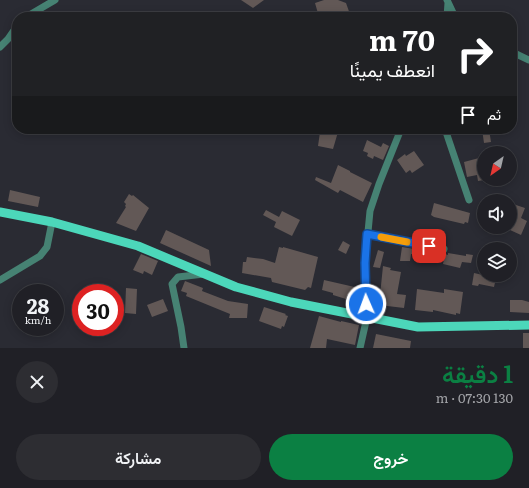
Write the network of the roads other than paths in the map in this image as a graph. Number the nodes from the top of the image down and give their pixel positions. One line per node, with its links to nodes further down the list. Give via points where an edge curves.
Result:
1 (55, 0): 3 (street)
2 (448, 1): 4 (street); 5 (street)
3 (35, 12)
4 (447, 12)
5 (452, 12)
6 (12, 33): 7 (street)
7 (0, 47)
8 (517, 54): 9 (street)
9 (529, 60)
10 (399, 134): 15 (street, via 370,211)
11 (447, 134): 12 (street)
12 (469, 200)
13 (0, 212): 14 (main road)
14 (52, 222): 17 (main road, via 138,246); 18 (street, via 47,247 40,256)
15 (367, 234): 16 (street); 19 (street)
16 (444, 249)
17 (204, 274): 19 (main road, via 266,296); 21 (street, via 178,276 172,284)
18 (0, 280)
19 (367, 317): 20 (main road, via 428,328); 22 (street)
20 (529, 325)
21 (184, 348)
22 (360, 348)

